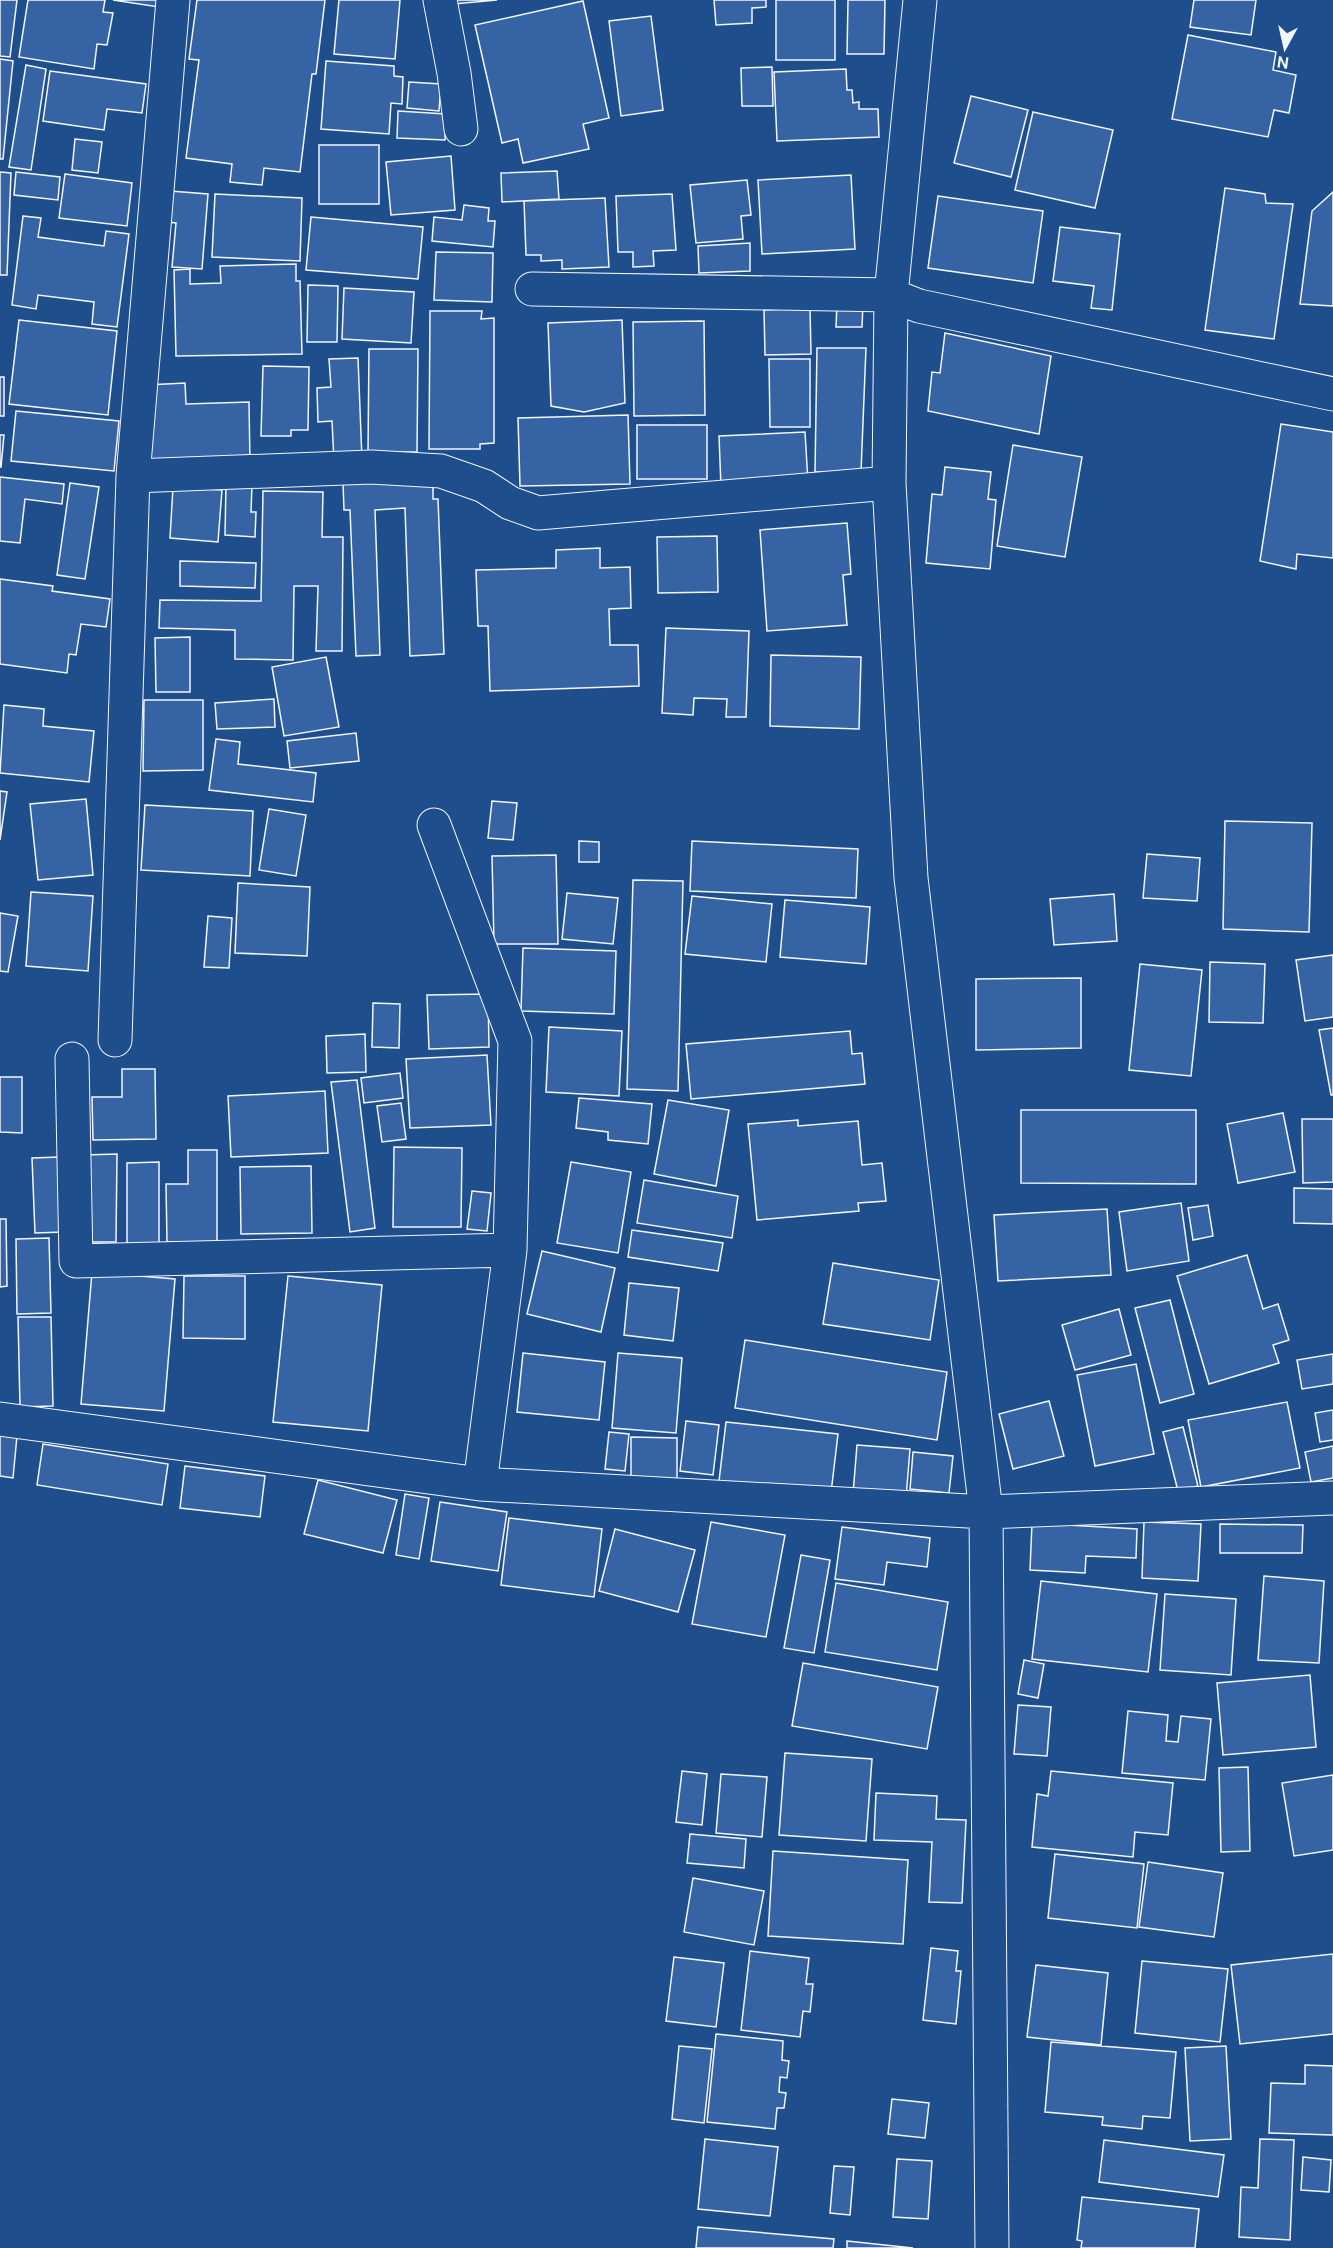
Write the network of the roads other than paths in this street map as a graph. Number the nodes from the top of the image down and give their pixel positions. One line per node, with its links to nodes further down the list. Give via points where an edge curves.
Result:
1 (173, 0): 8 (street)
2 (440, 0): 4 (street)
3 (920, 0): 6 (street)
4 (461, 129)
5 (532, 289): 6 (street)
6 (891, 296): 7 (street, via 919,306); 9 (street)
7 (1333, 394)
8 (133, 476): 9 (street, via 371,467 441,471 484,486 510,503 538,513); 11 (street)
9 (889, 483): 17 (street, via 911,878)
10 (434, 825): 13 (street, via 515,1041)
11 (115, 1040)
12 (72, 1059): 13 (street, via 76,1261)
13 (510, 1250): 15 (street)
14 (0, 1419): 15 (street)
15 (480, 1484): 17 (street)
16 (1333, 1498): 17 (street)
17 (986, 1512): 18 (street)
18 (992, 2248)

